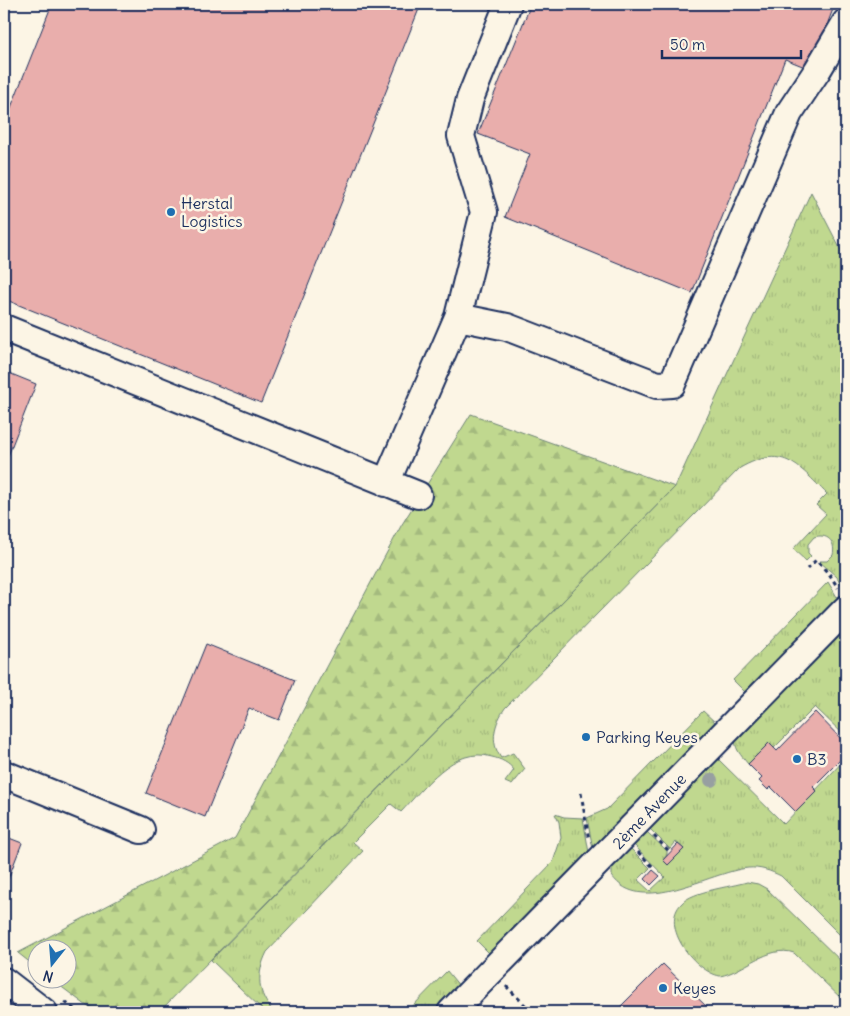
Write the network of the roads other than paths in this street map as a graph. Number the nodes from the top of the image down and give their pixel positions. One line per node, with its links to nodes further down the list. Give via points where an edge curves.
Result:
1 (508, 4): 3 (street, via 470,99 461,136 484,212)
2 (846, 22): 3 (street, via 789,113 672,384 657,385 507,327)
3 (458, 317): 5 (street)
4 (4, 328): 5 (street)
5 (386, 482): 6 (street)
6 (418, 496)
7 (844, 602): 12 (street, 2ème Avenue)
8 (4, 774): 9 (street)
9 (142, 830)
10 (4, 981): 11 (street)
11 (41, 1011)
12 (451, 1012)

